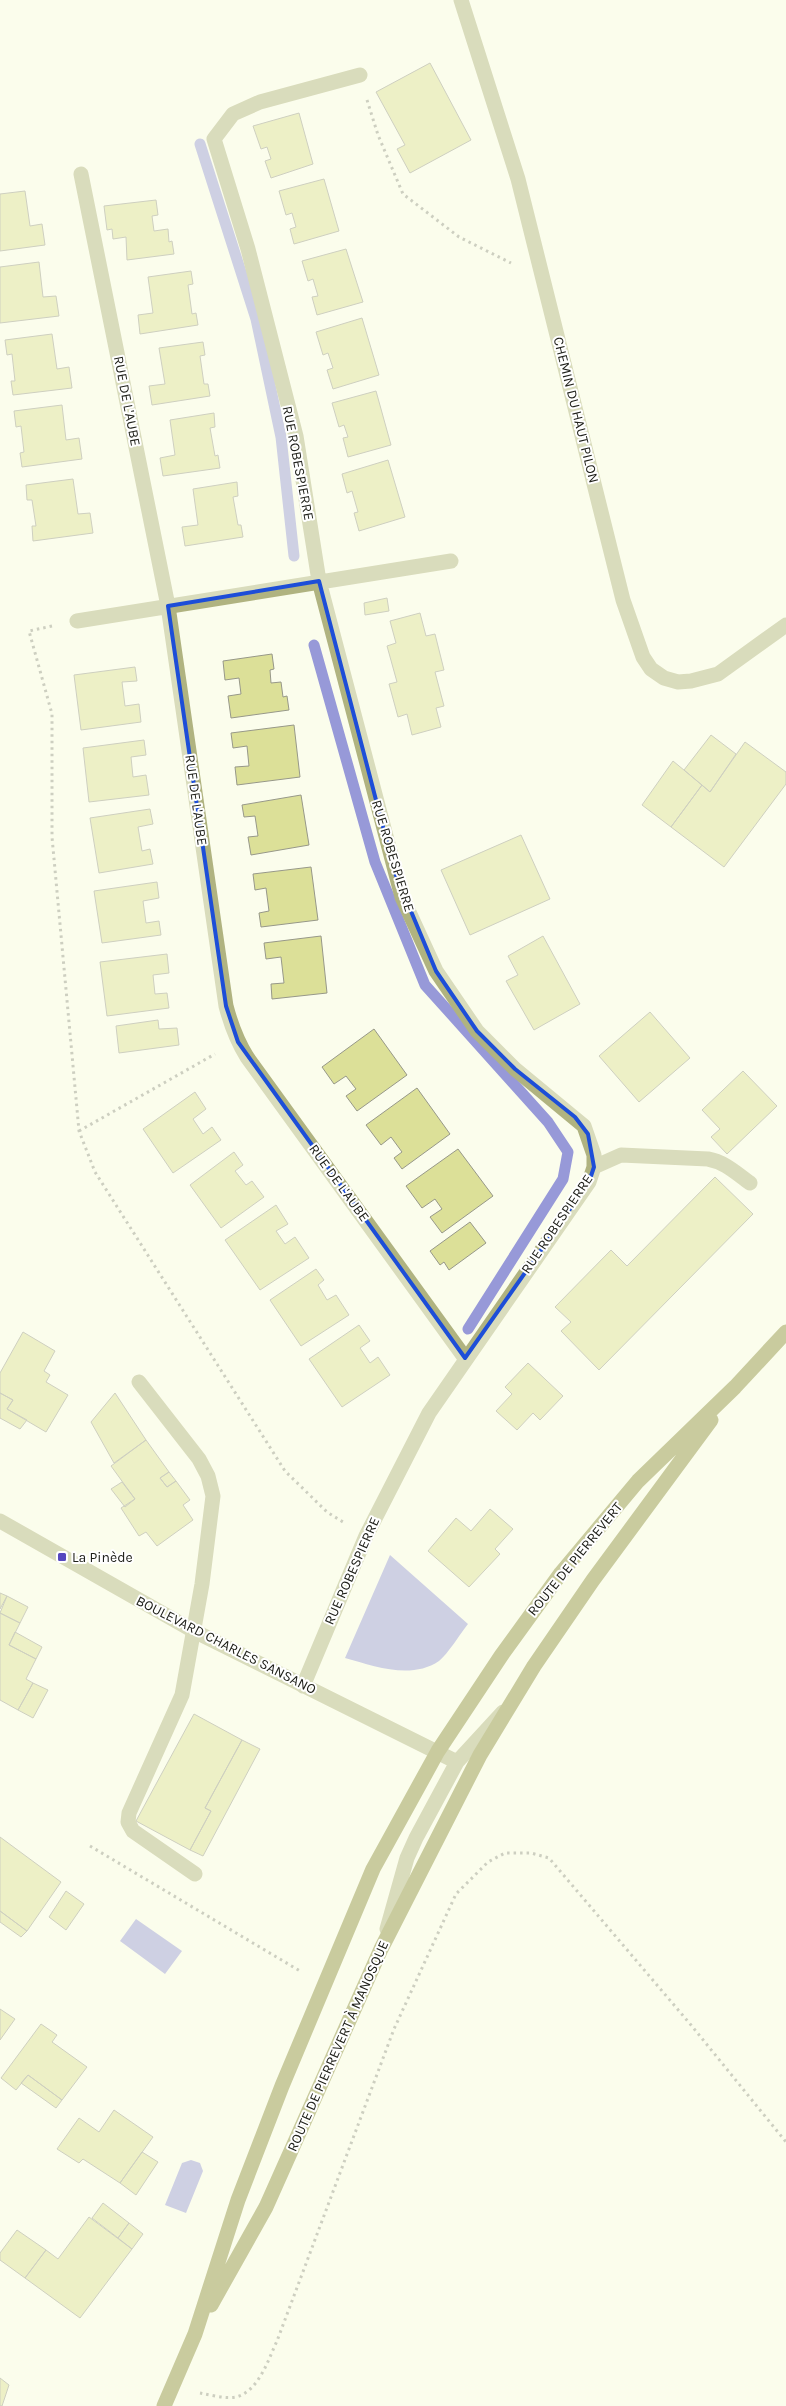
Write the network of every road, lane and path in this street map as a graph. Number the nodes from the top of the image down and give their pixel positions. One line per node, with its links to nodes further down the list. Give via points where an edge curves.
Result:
1 (461, 0): 4 (street, CHEMIN DU HAUT PILON, via 518,179)
2 (360, 75): 4 (path, via 378,135 403,194 459,238); 6 (street, RUE ROBESPIERRE, via 260,102 234,114 214,140 248,249 296,436)
3 (81, 174): 7 (street, RUE DE L'AUBE)
4 (543, 278): 9 (street, CHEMIN DU HAUT PILON, via 623,600 643,658 664,678 678,682 704,679 718,674)
5 (451, 561): 6 (street)
6 (319, 581): 7 (street); 12 (street, RUE ROBESPIERRE, via 395,873 416,930 436,971 478,1031 515,1069 584,1126 591,1144)
7 (168, 606): 8 (street); 10 (street, RUE DE L'AUBE, via 226,1006)
8 (77, 621): 11 (path, via 29,631 52,714 52,837)
9 (786, 625)
10 (238, 1042): 11 (path); 15 (street, RUE DE L'AUBE)
11 (78, 1130): 19 (path, via 95,1172 285,1471 328,1512)
12 (594, 1167): 13 (street, via 621,1155 708,1159 726,1166); 15 (street, RUE ROBESPIERRE, via 589,1182)
13 (750, 1183)
14 (786, 1332): 17 (main road, ROUTE DE PIERREVERT)
15 (465, 1358): 19 (street, RUE ROBESPIERRE, via 429,1413)
16 (139, 1382): 20 (street, via 199,1459 213,1496 202,1584)
17 (736, 1387): 22 (main road, ROUTE DE PIERREVERT, via 593,1580); 23 (main road, ROUTE DE PIERREVERT, via 638,1481 561,1573)
18 (0, 1521): 20 (street, BOULEVARD CHARLES SANSANO)
19 (366, 1536): 21 (street, RUE ROBESPIERRE)
20 (192, 1630): 21 (street, BOULEVARD CHARLES SANSANO); 27 (street, via 182,1695 129,1813 128,1822 133,1831)
21 (303, 1686): 23 (street, BOULEVARD CHARLES SANSANO)
22 (510, 1705): 24 (main road, ROUTE DE PIERREVERT); 25 (street)
23 (438, 1751): 25 (street, BOULEVARD CHARLES SANSANO); 29 (main road, ROUTE DE PIERREVERT À MANOSQUE, via 373,1869)
24 (480, 1755): 28 (main road, ROUTE DE PIERREVERT À MANOSQUE)
25 (457, 1762): 28 (street, via 407,1858)
26 (90, 1846): 29 (path, via 285,1964)
27 (195, 1874)
28 (381, 1949): 31 (main road, ROUTE DE PIERREVERT À MANOSQUE, via 266,2207)
29 (326, 1984): 31 (main road, ROUTE DE PIERREVERT À MANOSQUE, via 238,2200)
30 (786, 2142): 32 (path, via 549,1858 531,1853 506,1853 488,1862 456,1894 394,2028 263,2371 249,2390 235,2397)
31 (195, 2334): 32 (main road, ROUTE DE PIERREVERT À MANOSQUE)
32 (172, 2389): 33 (main road, ROUTE DE PIERREVERT À MANOSQUE)
33 (164, 2406)

